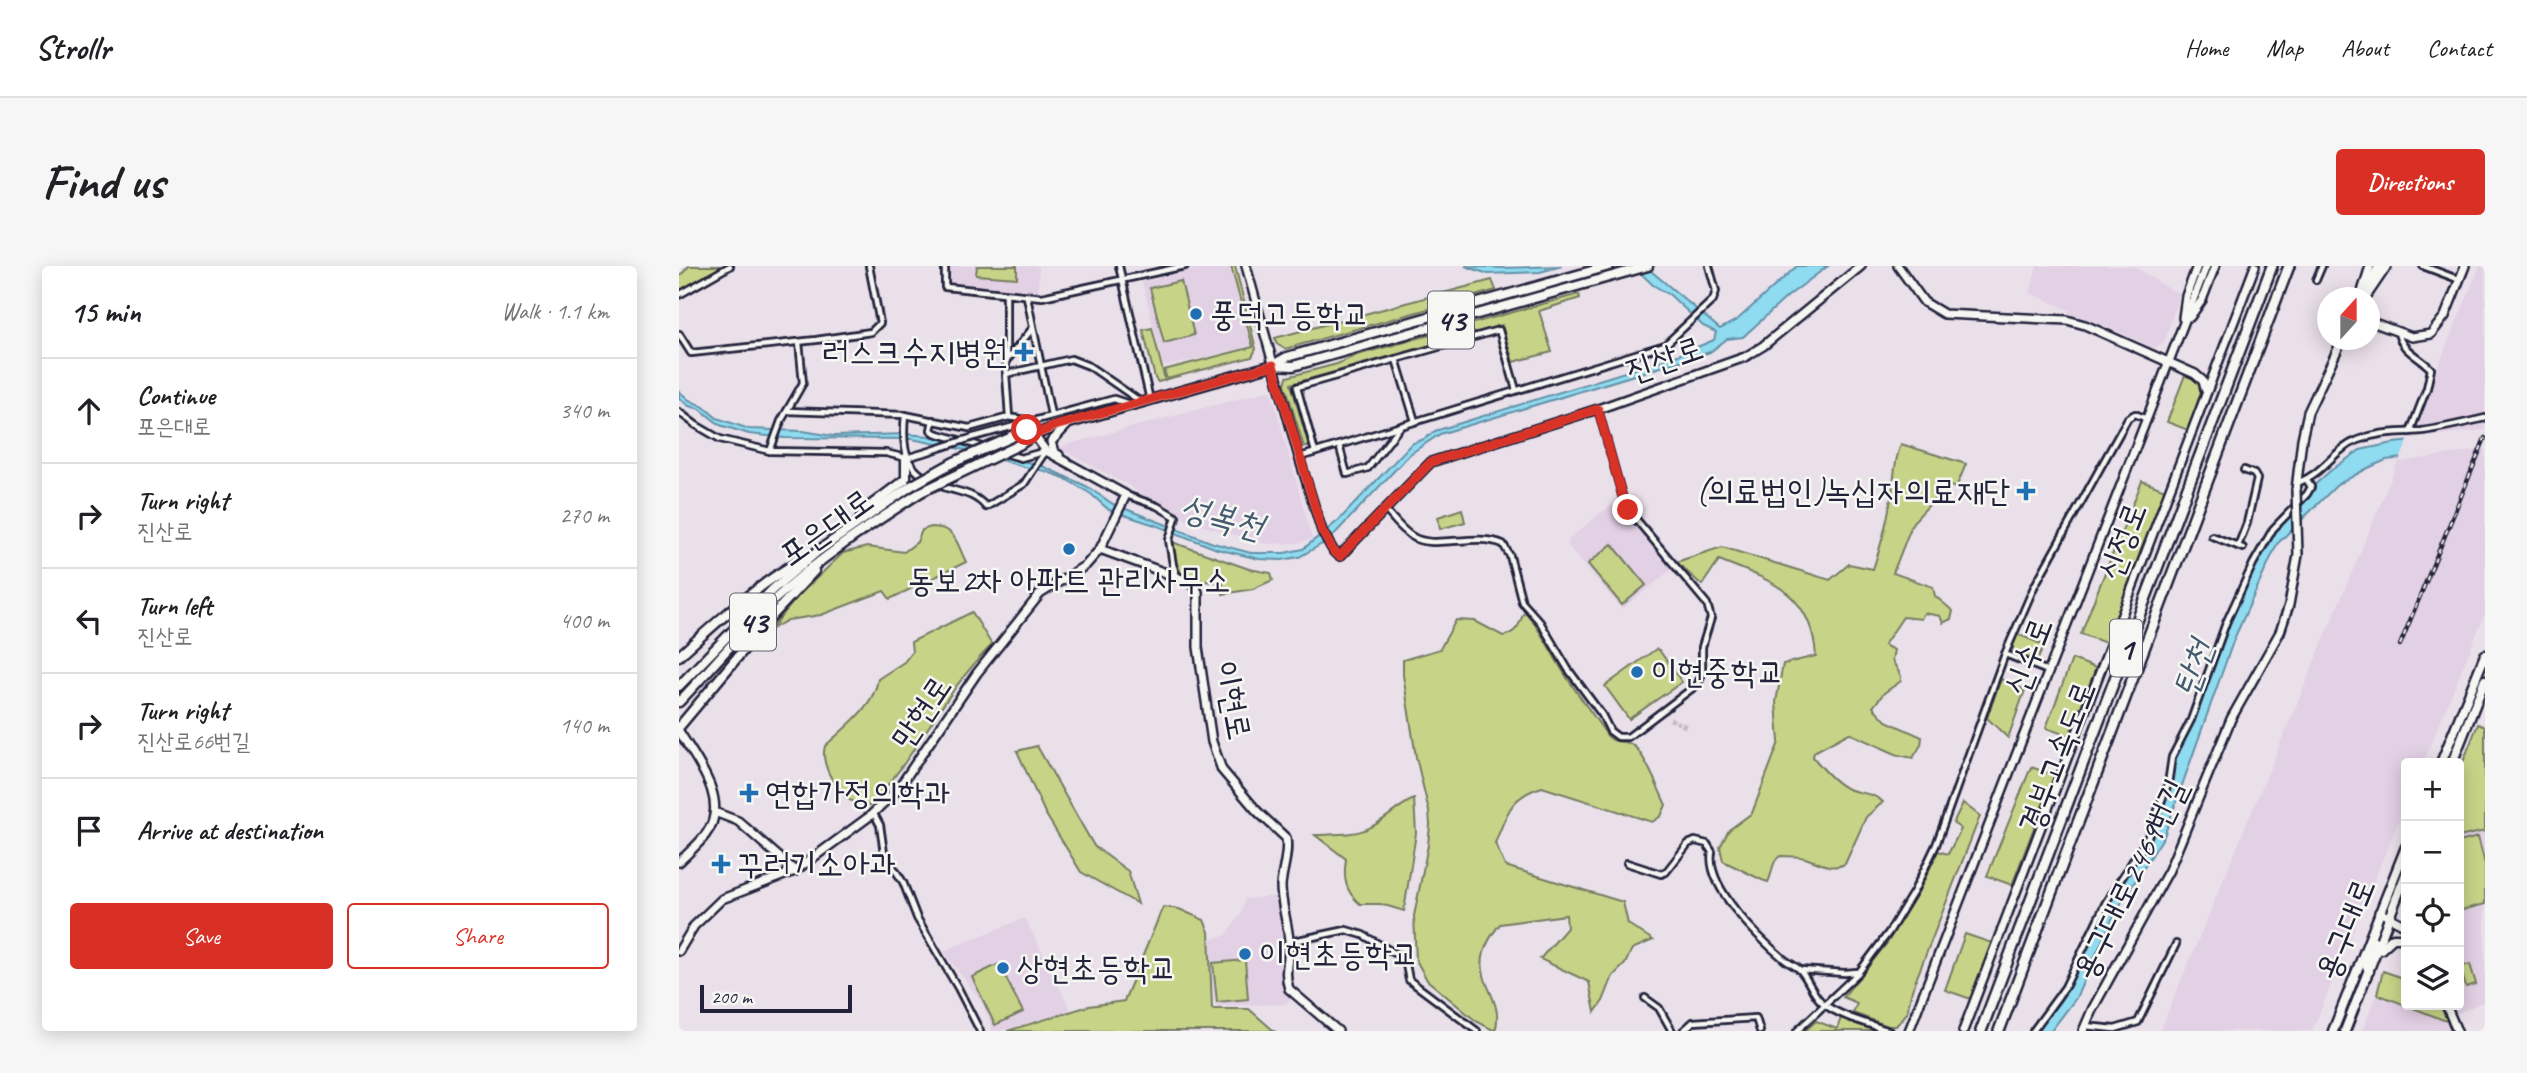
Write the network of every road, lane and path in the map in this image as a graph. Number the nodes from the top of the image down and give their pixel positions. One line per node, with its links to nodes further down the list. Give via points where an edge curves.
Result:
1 (730, 266): 31 (street)
2 (869, 266): 38 (street, via 880,323 875,330)
3 (945, 266): 30 (street, via 945,287)
4 (1119, 266): 26 (street)
5 (1185, 266): 26 (street)
6 (1246, 266): 45 (street)
7 (1609, 266): 45 (main road, 포은대로 / 43, via 1287,357)
8 (1648, 266): 45 (main road, 포은대로 / 43, via 1293,366)
9 (1709, 266): 48 (street, via 1716,291 1710,304 1665,345)
10 (1861, 266): 51 (street, 진산로, via 1750,355)
11 (1898, 266): 43 (street, via 1924,302 1944,314 2067,320)
12 (2197, 266): 33 (street)
13 (2206, 266): 33 (street)
14 (2215, 266): 33 (street)
15 (2255, 266): 42 (street, 신정로)
16 (2272, 266): 129 (highway, 경부고속도로 / 1)
17 (2289, 266): 130 (highway, 경부고속도로 / 1)
18 (2322, 266): 24 (street)
19 (2372, 266): 27 (highway)
20 (2380, 266): 28 (highway)
21 (2386, 266): 29 (street)
22 (2423, 266): 25 (street)
23 (2465, 266): 25 (street)
24 (2316, 279)
25 (2460, 280): 36 (street, via 2445,316 2431,334 2412,337)
26 (1122, 281): 32 (street); 50 (street)
27 (2365, 287)
28 (2368, 287)
29 (2370, 287)
30 (1006, 294): 32 (street); 41 (street)
31 (679, 295)
32 (1027, 297): 35 (street)
33 (2194, 298): 43 (street, 신수로)
34 (2380, 325): 36 (street)
35 (1032, 329): 41 (street); 44 (street)
36 (2398, 332): 65 (street, via 2404,348 2431,369)
37 (679, 334): 38 (street, via 691,353)
38 (799, 342): 52 (street, via 803,383)
39 (2337, 350): 76 (street, via 2308,412)
40 (1397, 359): 48 (street, via 1499,330); 61 (street); 69 (street, via 1297,387)
41 (1007, 360): 47 (street)
42 (2217, 361): 46 (street, via 2201,371); 49 (street, 신정로)
43 (2169, 362): 46 (street); 59 (street, 신수로)
44 (1040, 365): 47 (street); 50 (street, via 1071,359 1089,366); 55 (street)
45 (1273, 365): 50 (main road, 포은대로 / 43); 72 (street)
46 (2187, 370): 49 (street, via 2200,377)
47 (1006, 374): 56 (street)
48 (1516, 390): 61 (street)
49 (2204, 393): 128 (street, 신정로)
50 (1142, 403): 55 (street, via 1114,399); 62 (main road, 포은대로 / 43)
51 (1598, 409): 78 (street, 진산로, via 1439,458); 78 (street, via 1625,506 1707,604 1711,618 1695,688 1636,733 1623,738 1610,731 1541,622 1522,602 1503,544 1484,539 1419,540)
52 (787, 411): 54 (street); 68 (street)
53 (679, 412): 68 (street, via 720,439)
54 (905, 415): 58 (street); 70 (street)
55 (1051, 415): 60 (street)
56 (1009, 417): 58 (street, via 969,428); 60 (street)
57 (2485, 418): 65 (street)
58 (933, 419): 71 (street, via 931,430 935,433 1021,458)
59 (2147, 419): 85 (street, via 2135,414 2128,418 2034,587); 88 (street, 신수로)
60 (1030, 421): 63 (street)
61 (1415, 421): 64 (street)
62 (1070, 422): 66 (main road, 포은대로 / 43); 73 (street, via 1051,442 1054,452)
63 (1014, 425): 66 (street); 70 (street, bridge, via 927,452)
64 (1401, 426): 67 (street); 67 (street, via 1368,468 1347,474)
65 (2410, 432): 75 (street, via 2386,432 2349,443)
66 (1034, 435): 71 (street); 79 (main road, 포은대로 / 43, bridge, via 1010,438 954,462); 83 (main road, 포은대로 / 43, bridge, via 921,492)
67 (1339, 445): 69 (street)
68 (771, 448): 70 (street)
69 (1315, 452): 72 (street)
70 (905, 454): 71 (street, via 921,474 972,494 986,508 1030,478); 79 (main road, via 907,479 866,509)
71 (1044, 454): 73 (street)
72 (1299, 457): 78 (street, 진산로, via 1322,531 1340,556)
73 (1070, 465): 77 (street)
74 (2244, 470): 80 (street, via 2257,479 2241,547)
75 (2307, 480): 76 (street); 131 (street, via 2311,486 2307,494 2273,529 2240,590 2191,720 2171,759 2168,784 2147,839 2106,902 2065,987)
76 (2296, 487): 117 (street, 용구대로2469번길, bridge, via 2298,555 2283,624 2231,719 2169,870)
77 (1125, 497): 81 (street, 만현로); 84 (street, via 1172,513 1176,520 1169,540)
78 (1385, 508)
79 (853, 525): 82 (main road, 포은대로 / 43)
80 (2212, 536)
81 (1100, 549): 84 (street, 이현로); 96 (street, 만현로, via 1086,565 1040,594 977,673 898,789)
82 (818, 551): 87 (main road, via 775,576); 90 (main road, 포은대로 / 43, via 773,589)
83 (823, 559): 91 (main road, 포은대로 / 43, via 772,601); 92 (main road)
84 (1177, 576): 107 (street, 이현로, via 1198,592 1198,646 1209,731 1222,770 1286,838 1281,889)
85 (2005, 654): 88 (street); 113 (street, via 1926,869)
86 (2485, 654): 93 (main road)
87 (679, 656)
88 (2048, 671): 127 (street, 신수로)
89 (2485, 680): 94 (main road)
90 (681, 684)
91 (679, 702)
92 (679, 729): 95 (street, via 706,776)
93 (2443, 758)
94 (2454, 758)
95 (717, 813): 98 (street, via 707,834); 100 (street, via 738,821)
96 (873, 813): 100 (street, 만현로); 118 (street, via 880,825 884,853)
97 (2401, 859): 102 (main road, 용구대로)
98 (679, 862)
99 (1627, 863): 111 (street, via 1661,874 1688,844 1707,844 1715,878 1731,903)
100 (795, 871): 109 (street, 만현로, via 722,899 694,926)
101 (2402, 884): 103 (main road, 용구대로)
102 (2379, 912): 103 (street); 105 (main road, 용구대로)
103 (2390, 917): 104 (street); 110 (main road, 용구대로)
104 (2401, 923)
105 (2371, 934): 112 (main road, via 2376,935 2366,964); 132 (main road, 용구대로)
106 (2401, 938): 110 (main road, via 2390,940)
107 (1289, 942): 119 (street, 이현로, via 1285,975 1289,989); 120 (street, via 1354,932 1405,959 1409,981)
108 (2176, 944): 117 (street, via 2138,1022 2115,1029)
109 (679, 951)
110 (2375, 957): 112 (main road, 용구대로)
111 (1799, 970): 113 (street); 115 (street)
112 (2369, 971): 133 (main road, 용구대로)
113 (1859, 972): 115 (street)
114 (1645, 998): 121 (street, via 1659,1008)
115 (1826, 1006): 125 (street); 126 (street)
116 (2449, 1010): 134 (street)
117 (2084, 1028)
118 (980, 1031)
119 (1338, 1031)
120 (1477, 1031)
121 (1672, 1031)
122 (1683, 1031): 123 (street, via 1693,1022 1756,1018)
123 (1759, 1031): 124 (street)
124 (1766, 1031)
125 (1797, 1031)
126 (1889, 1031)
127 (1909, 1031)
128 (1963, 1031)
129 (1981, 1031)
130 (1999, 1031)
131 (2033, 1031)
132 (2333, 1031)
133 (2345, 1031)
134 (2457, 1031)

